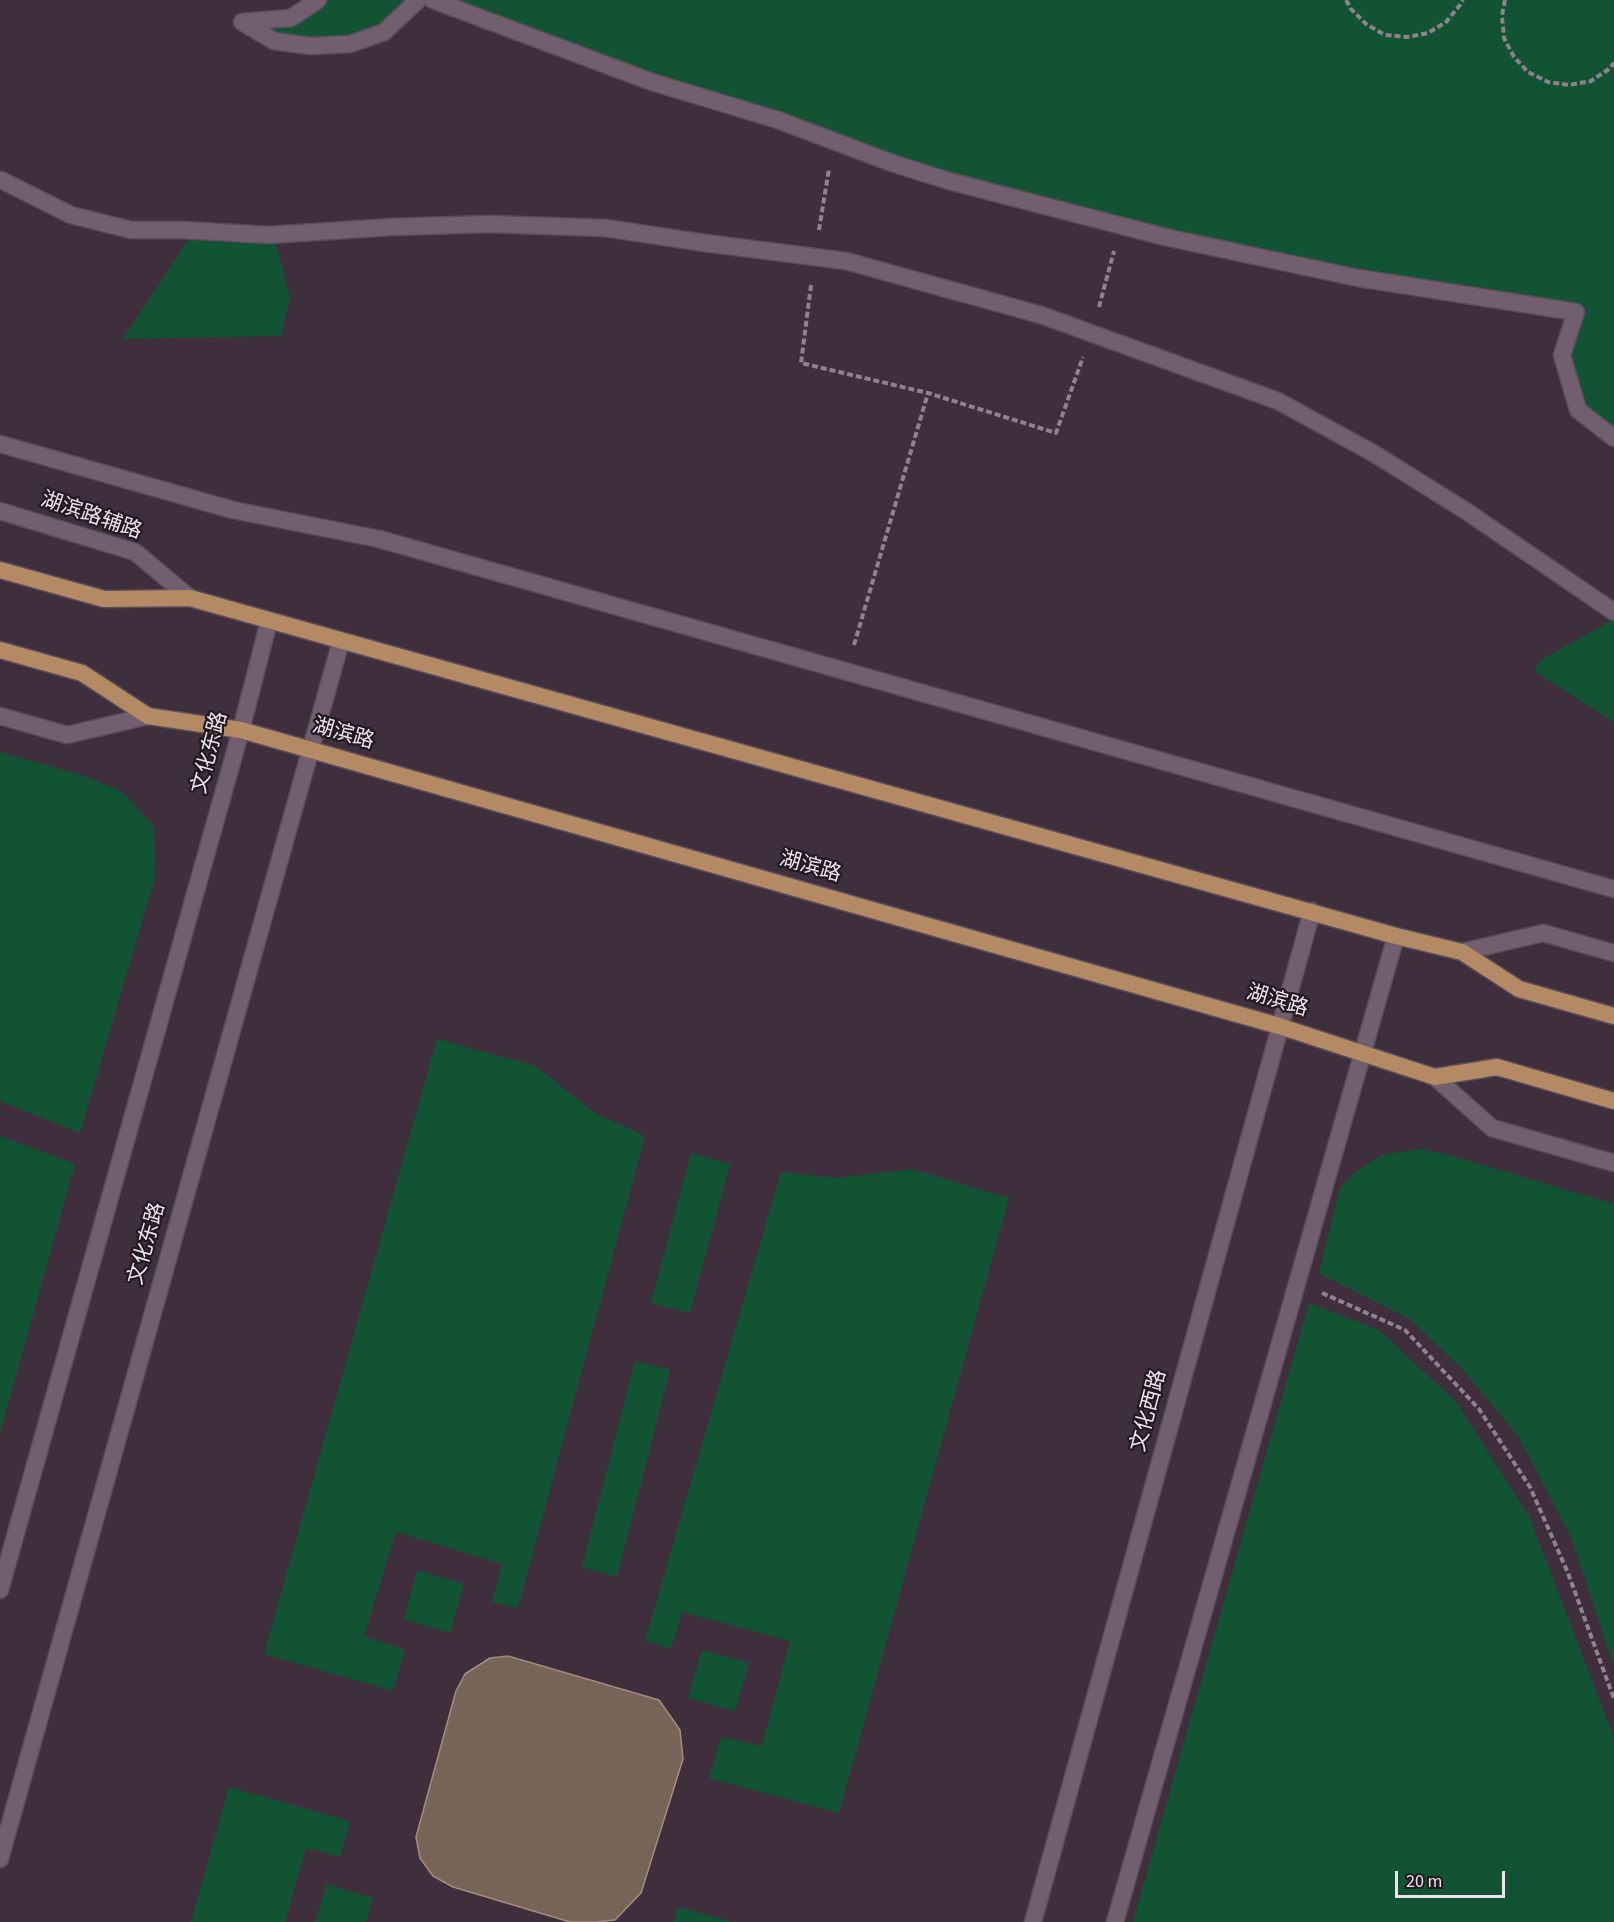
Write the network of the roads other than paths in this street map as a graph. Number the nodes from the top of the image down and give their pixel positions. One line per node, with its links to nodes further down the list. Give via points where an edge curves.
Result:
1 (318, 0): 2 (street, via 291,18 242,22 274,41 311,46 350,44 384,32)
2 (418, 0)
3 (433, 0): 5 (street, via 652,82 778,120 950,181 1165,237 1358,278 1576,312 1562,355 1578,410)
4 (2, 180): 10 (street, via 71,215 132,230 268,235 489,224 605,228 846,261 1041,315 1278,401 1466,511)
5 (1614, 438)
6 (0, 444): 18 (street, via 233,510 379,539)
7 (0, 511): 9 (street, 湖滨路辅路, via 135,552)
8 (0, 570): 9 (main road, via 104,599)
9 (190, 598): 11 (main road)
10 (1614, 612)
11 (269, 621): 12 (main road); 16 (street, 文化东路)
12 (341, 641): 17 (street, 文化东路); 19 (main road)
13 (0, 650): 15 (main road, 湖滨路, via 82,673)
14 (0, 716): 15 (street, via 67,735)
15 (148, 716): 16 (main road, 湖滨路)
16 (242, 729): 17 (main road, 湖滨路); 29 (street, 文化东路)
17 (310, 749): 24 (main road, 湖滨路); 30 (street, 文化东路)
18 (1614, 889)
19 (1312, 912): 20 (main road); 24 (street, 文化西路)
20 (1396, 936): 21 (main road); 25 (street)
21 (1462, 952): 22 (street, via 1543,933); 23 (main road, via 1519,989)
22 (1614, 953)
23 (1614, 1016)
24 (1279, 1026): 25 (main road, 湖滨路); 31 (street, 文化西路)
25 (1363, 1053): 26 (main road, 湖滨路); 32 (street)
26 (1435, 1077): 27 (main road, 湖滨路, via 1497,1068); 28 (street, via 1492,1128)
27 (1614, 1101)
28 (1614, 1163)
29 (0, 1590)
30 (0, 1859)
31 (1033, 1922)
32 (1115, 1922)

